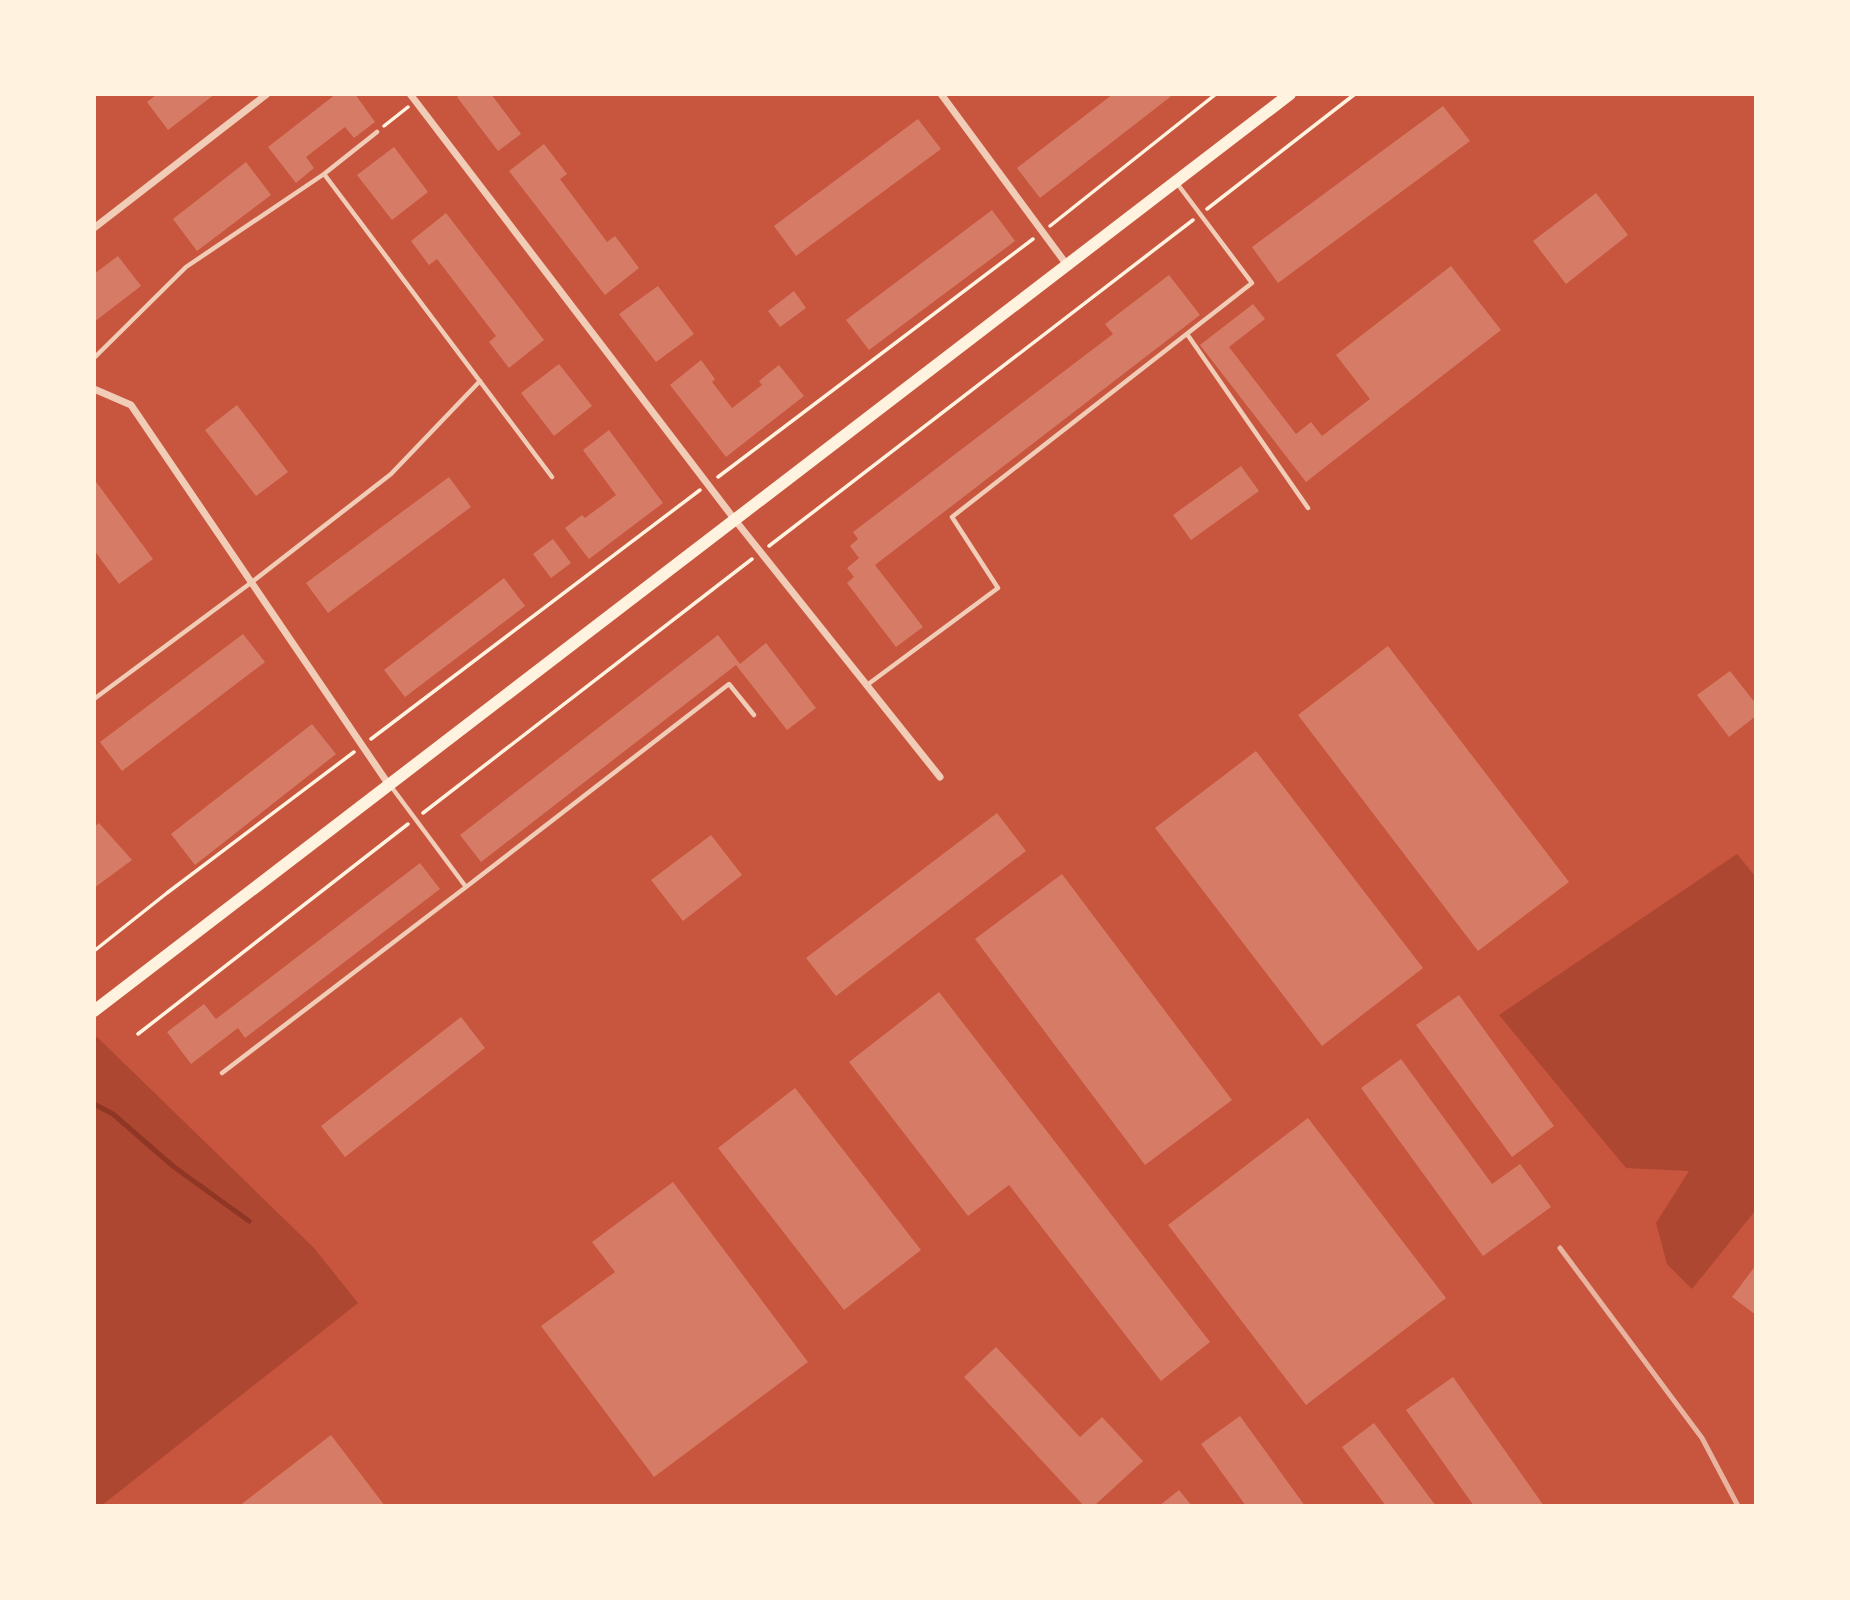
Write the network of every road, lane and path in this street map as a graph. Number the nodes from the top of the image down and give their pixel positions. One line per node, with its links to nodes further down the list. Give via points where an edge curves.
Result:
1 (267, 94): 11 (street)
2 (941, 94): 12 (street)
3 (1216, 94): 12 (path)
4 (1290, 94): 9 (main road)
5 (1355, 94): 10 (path)
6 (412, 98): 7 (path); 19 (street)
7 (377, 132): 8 (lane)
8 (324, 174): 15 (lane, via 186,267); 16 (lane)
9 (1176, 182): 10 (lane); 13 (main road)
10 (1199, 215): 14 (lane, via 1252,284); 22 (path)
11 (94, 228)
12 (1041, 233): 13 (street); 19 (path)
13 (1067, 265): 21 (main road)
14 (1187, 334): 20 (lane); 24 (lane, via 952,517 998,588)
15 (94, 358)
16 (480, 381): 18 (lane); 23 (lane, via 391,474)
17 (94, 389): 23 (street, via 131,405)
18 (552, 477)
19 (708, 484): 21 (street); 27 (path)
20 (1308, 508)
21 (735, 520): 22 (street); 29 (main road)
22 (761, 553): 24 (street); 30 (path)
23 (252, 582): 25 (lane); 27 (street)
24 (866, 685): 28 (street)
25 (94, 699)
26 (754, 715): 31 (lane, via 729,684)
27 (363, 746): 29 (street); 32 (path)
28 (940, 777)
29 (389, 785): 30 (lane); 33 (main road)
30 (415, 819): 31 (lane); 34 (path)
31 (466, 887): 35 (lane)
32 (94, 951)
33 (94, 1011)
34 (138, 1034)
35 (222, 1073)

